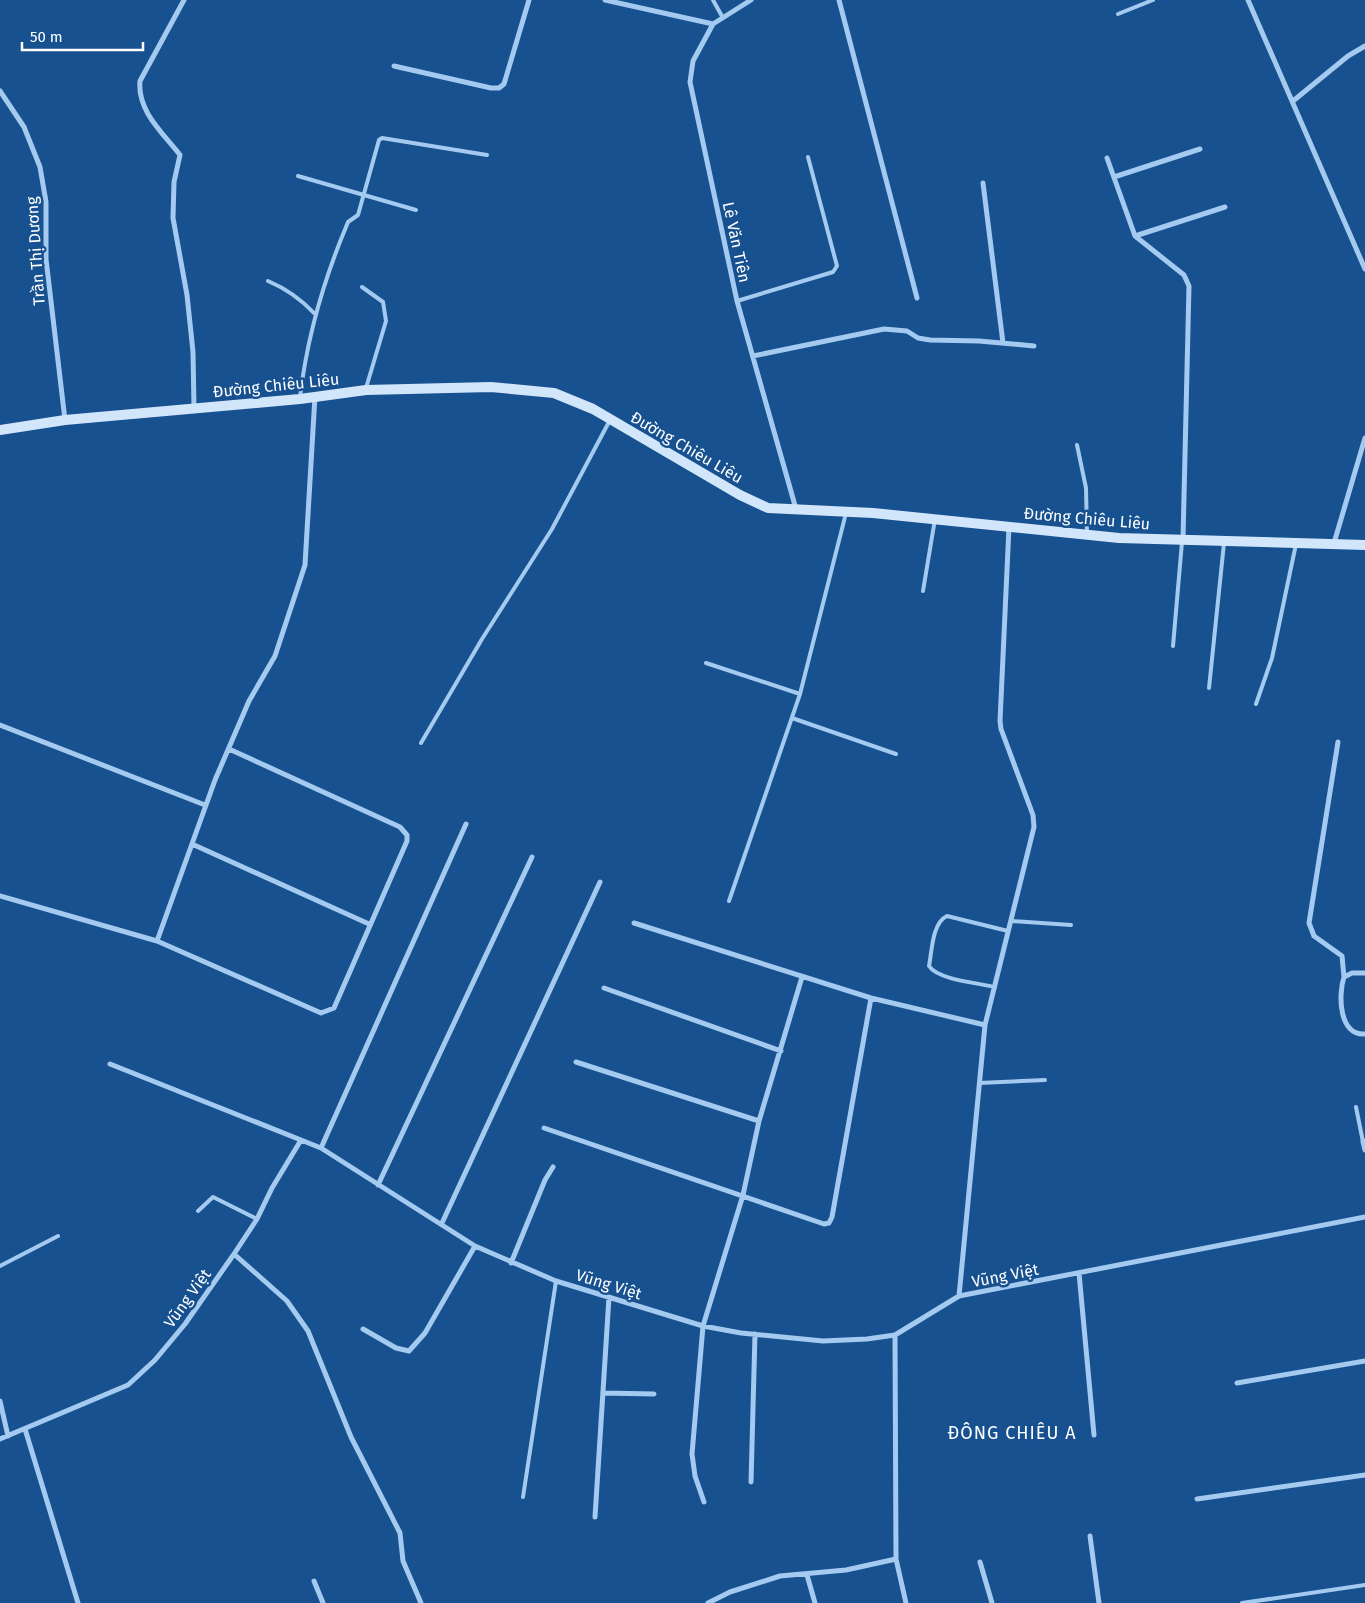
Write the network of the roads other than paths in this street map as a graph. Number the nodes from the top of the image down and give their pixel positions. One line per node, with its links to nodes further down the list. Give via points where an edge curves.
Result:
1 (184, 0): 39 (street, via 140,81 139,94 145,110 180,155 174,182 173,218 187,295)
2 (529, 0): 13 (street, via 504,84 499,88)
3 (605, 0): 11 (street)
4 (713, 0): 10 (lane)
5 (751, 0): 10 (street)
6 (839, 0): 30 (street)
7 (1153, 0): 9 (lane)
8 (1248, 0): 15 (street)
9 (1118, 14)
10 (723, 18): 11 (street)
11 (713, 24): 31 (street, Lê Văn Tiên, via 694,61 690,82)
12 (1365, 46): 15 (street)
13 (394, 66)
14 (0, 91): 40 (street, Trần Thị Dương, via 24,127 40,167 46,202 46,259)
15 (1293, 101): 27 (street)
16 (1200, 149): 21 (street)
17 (487, 155): 23 (lane, via 382,138 375,149)
18 (808, 157): 31 (lane, via 836,266 833,272)
19 (1107, 158): 21 (street)
20 (298, 176): 23 (lane)
21 (1114, 177): 26 (street)
22 (982, 183): 33 (street)
23 (365, 196): 25 (lane); 32 (lane, via 358,215 346,227)
24 (1225, 207): 26 (street)
25 (416, 210)
26 (1135, 236): 50 (street, via 1184,275 1189,286)
27 (1365, 269)
28 (268, 281): 32 (lane, via 302,300)
29 (362, 286): 36 (lane, via 383,302 386,321)
30 (917, 298)
31 (737, 301): 35 (street, Lê Văn Tiên)
32 (315, 314): 38 (lane, via 304,361)
33 (1003, 343): 34 (street); 35 (street, via 930,340 918,338 907,331 884,329)
34 (1034, 346)
35 (753, 356): 45 (street, Lê Văn Tiên)
36 (366, 390): 37 (street, Đường Chiêu Liêu); 41 (street, Đường Chiêu Liêu, via 491,387 554,393 593,409)
37 (315, 396): 38 (street, Đường Chiêu Liêu); 65 (street, via 305,565 275,656 249,701)
38 (300, 399): 39 (street, Đường Chiêu Liêu)
39 (194, 408): 40 (street, Đường Chiêu Liêu)
40 (65, 420): 42 (street, Đường Chiêu Liêu)
41 (610, 420): 45 (street, Đường Chiêu Liêu, via 740,496 768,508); 64 (lane, via 552,529)
42 (0, 430)
43 (1365, 438): 53 (street)
44 (1077, 445): 49 (lane, via 1086,488)
45 (796, 509): 46 (street, Đường Chiêu Liêu)
46 (846, 512): 47 (street, Đường Chiêu Liêu); 59 (lane)
47 (935, 519): 48 (street, Đường Chiêu Liêu); 55 (lane)
48 (1009, 527): 49 (street, Đường Chiêu Liêu); 74 (street, via 1000,721 1033,815 1034,827)
49 (1087, 534): 50 (street, Đường Chiêu Liêu)
50 (1183, 539): 51 (street, Đường Chiêu Liêu); 56 (lane)
51 (1224, 540): 52 (street, Đường Chiêu Liêu); 58 (lane)
52 (1296, 542): 53 (street, Đường Chiêu Liêu); 60 (lane, via 1272,658)
53 (1334, 543): 54 (street, Đường Chiêu Liêu)
54 (1365, 545)
55 (923, 591)
56 (1173, 646)
57 (706, 662): 59 (lane)
58 (1209, 688)
59 (800, 694): 61 (lane)
60 (1256, 704)
61 (792, 718): 66 (lane); 73 (lane)
62 (0, 725): 67 (street)
63 (1338, 742): 82 (street, via 1309,923 1314,936 1342,956)
64 (421, 743)
65 (229, 749): 67 (street); 76 (street, via 400,827 407,841)
66 (896, 754)
67 (205, 805): 69 (street)
68 (466, 824): 98 (street)
69 (192, 844): 76 (street); 79 (street)
70 (532, 857): 101 (street)
71 (600, 882): 106 (street)
72 (0, 896): 79 (street)
73 (729, 901)
74 (1011, 921): 77 (lane); 78 (street)
75 (634, 923): 81 (street)
76 (369, 924): 79 (street, via 334,1008 321,1013)
77 (1071, 925)
78 (1008, 931): 83 (street); 83 (lane, via 948,916 938,926 929,966 932,970 940,975)
79 (157, 942)
80 (1365, 973): 82 (street)
81 (802, 977): 85 (street); 88 (street)
82 (1344, 977): 87 (street, via 1346,1025 1352,1031)
83 (995, 987): 86 (street)
84 (604, 988): 88 (street)
85 (871, 998): 86 (street); 102 (street, via 829,1223)
86 (985, 1026): 92 (street)
87 (1365, 1034)
88 (781, 1051): 94 (street)
89 (576, 1062): 94 (street)
90 (110, 1064): 96 (street)
91 (1045, 1080): 92 (lane)
92 (979, 1083): 114 (street)
93 (1356, 1108): 97 (lane)
94 (760, 1122): 102 (street)
95 (544, 1128): 102 (street)
96 (301, 1140): 98 (street, Vũng Việt); 105 (street, Vũng Việt)
97 (1364, 1142): 99 (street)
98 (321, 1148): 101 (street, Vũng Việt)
99 (1365, 1150)
100 (553, 1167): 110 (street)
101 (378, 1185): 106 (street, Vũng Việt)
102 (743, 1195): 116 (street)
103 (198, 1211): 105 (lane, via 213,1197)
104 (1365, 1217): 112 (street, Vũng Việt)
105 (257, 1219): 109 (street, Vũng Việt)
106 (442, 1223): 108 (street, Vũng Việt)
107 (58, 1236): 111 (lane)
108 (475, 1246): 110 (street, Vũng Việt); 117 (street, via 425,1333 409,1351 396,1348)
109 (234, 1254): 125 (street, Vũng Việt, via 185,1324 155,1360 128,1384); 143 (street, via 286,1301 308,1331 351,1437 400,1533 404,1561)
110 (510, 1262): 113 (street, Vũng Việt)
111 (0, 1266)
112 (1079, 1273): 114 (street, Vũng Việt); 126 (street)
113 (556, 1281): 115 (street, Vũng Việt); 131 (lane)
114 (959, 1296): 119 (street, Vũng Việt)
115 (609, 1297): 116 (street, Vũng Việt); 122 (street)
116 (703, 1326): 118 (street, Vũng Việt); 133 (street, via 692,1454)
117 (363, 1329)
118 (755, 1334): 119 (street, Vũng Việt, via 823,1341); 130 (street)
119 (895, 1335): 136 (street)
120 (1365, 1361): 121 (street)
121 (1237, 1384)
122 (603, 1393): 123 (street); 134 (street)
123 (654, 1394)
124 (0, 1401): 127 (street)
125 (25, 1429): 127 (street, Vũng Việt); 141 (street)
126 (1094, 1435)
127 (8, 1436): 128 (street, Vũng Việt)
128 (0, 1439)
129 (1365, 1475): 132 (street)
130 (751, 1482)
131 (523, 1497)
132 (1197, 1499)
133 (704, 1502)
134 (595, 1517)
135 (1090, 1536): 148 (street)
136 (896, 1559): 138 (street); 146 (street)
137 (980, 1562): 147 (street)
138 (808, 1575): 144 (street, via 780,1576 730,1592); 145 (street)
139 (314, 1581): 142 (street)
140 (1365, 1585): 149 (lane)
141 (78, 1603)
142 (323, 1603)
143 (421, 1603)
144 (708, 1603)
145 (815, 1603)
146 (906, 1603)
147 (992, 1603)
148 (1099, 1603)
149 (1242, 1603)

